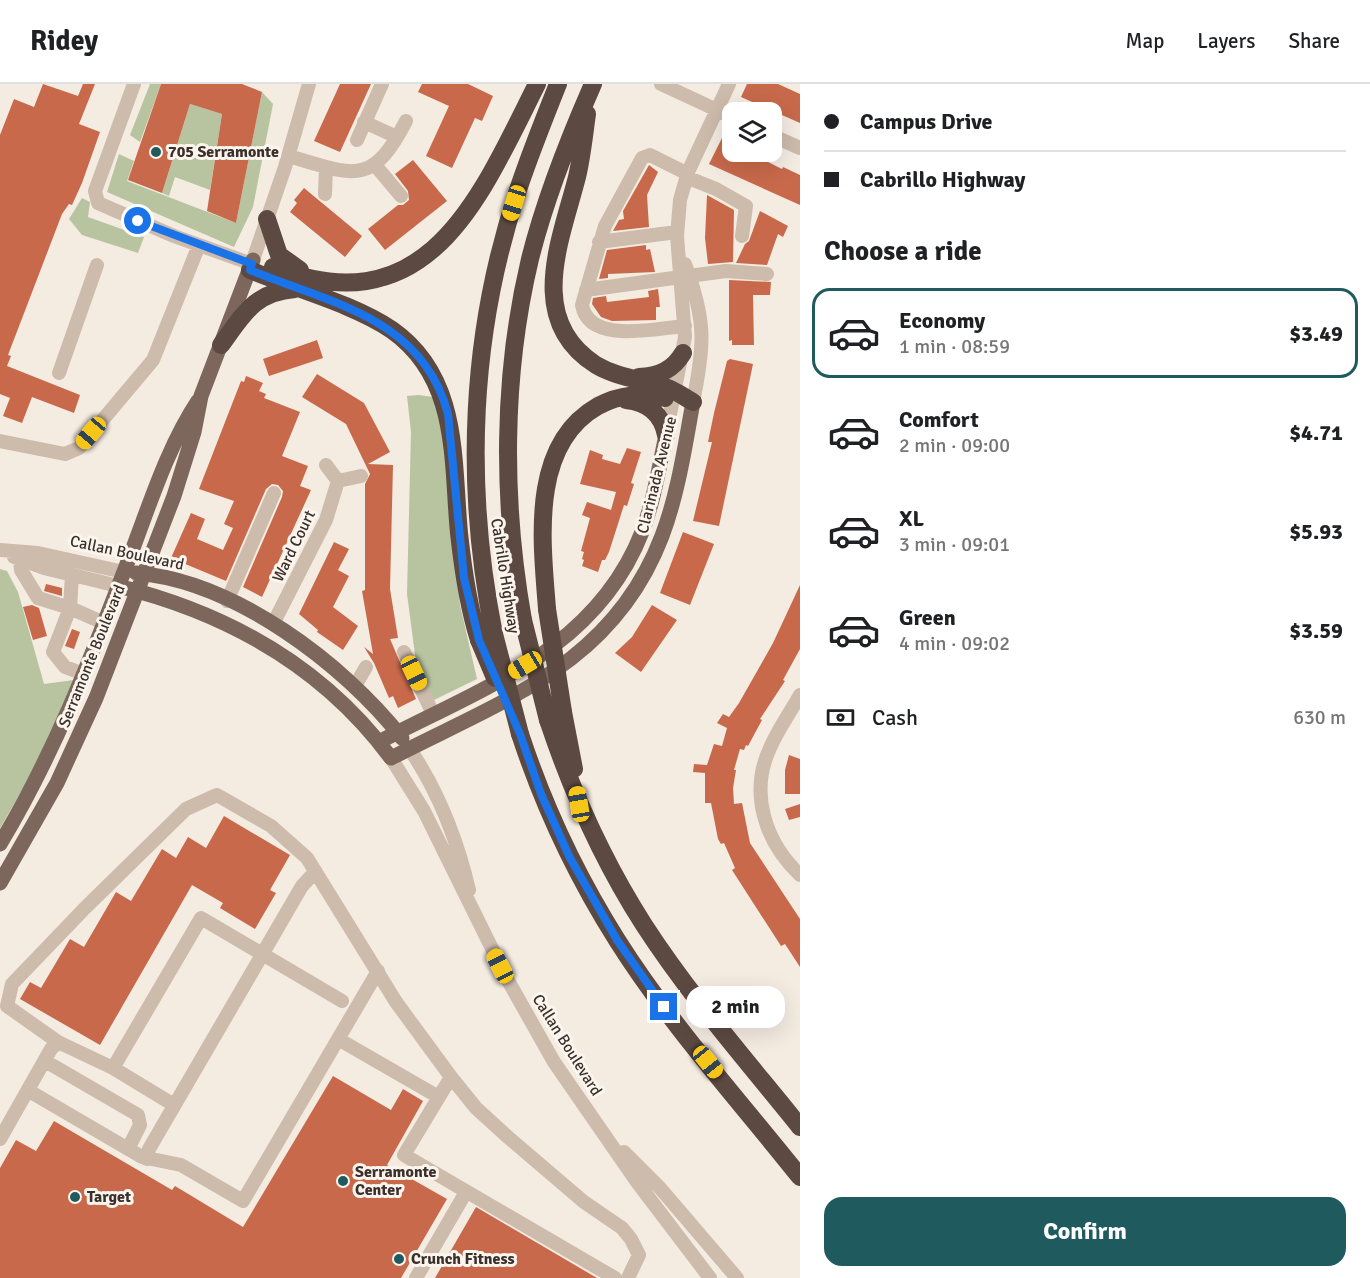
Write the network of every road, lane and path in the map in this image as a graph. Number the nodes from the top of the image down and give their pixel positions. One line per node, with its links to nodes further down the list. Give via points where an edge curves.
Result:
1 (134, 84): 27 (street, via 94,191 97,200 103,206)
2 (309, 84): 17 (street, Serramonte Boulevard)
3 (382, 84): 12 (street)
4 (537, 84): 32 (highway, via 484,188 449,236 425,257 401,270)
5 (558, 84): 60 (highway, Cabrillo Highway, via 507,226 478,376 476,517)
6 (661, 84): 9 (street)
7 (729, 84): 9 (street, Clarinada Avenue)
8 (592, 86): 38 (highway, via 553,290 558,316 568,337 586,357); 67 (highway, Cabrillo Highway, bridge, via 542,216 528,272 518,329 510,421 509,490 523,620)
9 (717, 110): 10 (street); 20 (street, Clarinada Avenue)
10 (722, 112)
11 (406, 121): 13 (street)
12 (364, 122): 13 (street); 15 (street)
13 (398, 137): 18 (street)
14 (782, 140): 16 (street)
15 (357, 141)
16 (800, 148)
17 (288, 156): 19 (street); 23 (street, Serramonte Boulevard)
18 (375, 165): 19 (street, via 348,172); 22 (street)
19 (326, 166): 21 (street)
20 (687, 176): 24 (street, Clarinada Avenue); 25 (street, via 747,206); 26 (street, via 644,155)
21 (325, 194)
22 (400, 196)
23 (267, 219): 28 (street, Serramonte Boulevard); 32 (highway, via 275,247 285,261 312,276)
24 (677, 232): 26 (street); 31 (street, Clarinada Avenue)
25 (742, 236)
26 (599, 242): 34 (street)
27 (199, 245): 28 (street); 45 (street, via 153,360 79,448 65,454)
28 (252, 264): 32 (highway, via 311,280); 33 (highway); 36 (main road, Serramonte Boulevard)
29 (97, 265): 39 (street)
30 (767, 273): 31 (street, via 726,271)
31 (685, 277): 34 (street); 35 (street, Clarinada Avenue); 42 (street, Clarinada Avenue, via 700,307 703,328)
32 (348, 282)
33 (296, 289): 36 (highway, via 261,297); 60 (highway, via 360,313 392,330 419,355 438,384 450,424 464,578)
34 (586, 290): 35 (street, via 584,313 602,328 614,331)
35 (685, 326): 37 (street, Clarinada Avenue)
36 (221, 345): 41 (main road, Serramonte Boulevard)
37 (683, 353): 38 (highway, via 672,367 657,375 634,377); 40 (street, Clarinada Avenue)
38 (611, 372): 40 (highway)
39 (58, 373)
40 (674, 395): 42 (highway); 43 (highway, via 620,396); 44 (street, Clarinada Avenue)
41 (201, 396): 52 (main road, Serramonte Boulevard, via 184,466); 54 (main road, Serramonte Boulevard, via 182,427)
42 (693, 402): 70 (main road, Clarinada Avenue, via 662,538 643,577 616,617 582,651 546,678)
43 (598, 406): 44 (highway, via 639,402 656,414); 67 (highway, bridge, via 567,432 551,465 544,532)
44 (666, 435): 66 (main road, Clarinada Avenue, via 642,532 627,564 601,603 559,644)
45 (0, 441)
46 (326, 465): 48 (street)
47 (361, 476): 48 (street)
48 (338, 481): 59 (street, Ward Court, via 326,520)
49 (274, 493): 56 (street)
50 (0, 551): 51 (street, Callan Boulevard); 54 (street, Callan Boulevard, via 38,552)
51 (20, 560): 53 (street, Callan Boulevard); 57 (street, via 21,570 38,598)
52 (144, 573): 54 (main road, Callan Boulevard); 55 (main road, Serramonte Boulevard); 56 (main road, Callan Boulevard)
53 (72, 575): 54 (street, Callan Boulevard); 57 (street)
54 (121, 579): 55 (main road, Callan Boulevard); 58 (main road, Serramonte Boulevard)
55 (138, 591): 69 (main road, Callan Boulevard, via 207,614 273,648 331,692); 76 (main road, Serramonte Boulevard, via 78,740)
56 (227, 601): 59 (main road, Callan Boulevard)
57 (70, 608): 58 (street); 63 (street, via 53,652 65,667)
58 (104, 623): 63 (main road, Serramonte Boulevard)
59 (273, 624): 64 (main road, Callan Boulevard)
60 (486, 637): 95 (highway, Cabrillo Highway, bridge, via 560,837 617,940 657,998)
61 (404, 652): 66 (street)
62 (366, 667): 64 (street)
63 (84, 674): 72 (main road, Serramonte Boulevard, via 50,751)
64 (355, 686): 68 (main road, Callan Boulevard)
65 (800, 695): 73 (street, via 777,732 762,770 762,811)
66 (433, 714): 68 (main road, Clarinada Avenue)
67 (555, 716): 90 (highway, Cabrillo Highway, via 579,804 621,886 658,945)
68 (397, 732): 69 (main road, Clarinada Avenue); 70 (main road, Callan Boulevard)
69 (378, 742): 71 (main road, Callan Boulevard)
70 (410, 748): 71 (main road, Clarinada Avenue); 78 (street, Callan Boulevard, via 454,834)
71 (391, 758): 78 (street, Callan Boulevard, via 418,800)
72 (0, 844)
73 (778, 851): 75 (street); 77 (street)
74 (314, 873): 79 (street, via 302,886); 80 (street); 83 (street, via 308,858 271,826 217,795 186,809 12,984 7,1006)
75 (800, 875)
76 (0, 883)
77 (800, 884)
78 (474, 910): 91 (street, Callan Boulevard, via 537,1034)
79 (263, 954): 81 (street); 85 (street, via 201,918); 89 (street)
80 (378, 971): 82 (street); 86 (street)
81 (342, 1001)
82 (338, 1039): 88 (street); 94 (street, via 243,1201 181,1165)
83 (58, 1042): 84 (street); 85 (street)
84 (45, 1061): 87 (street); 93 (street, via 138,1115 140,1125)
85 (113, 1068): 89 (street)
86 (451, 1077): 88 (street); 99 (street, via 476,1108 509,1138 631,1239 639,1255)
87 (29, 1091): 92 (street); 93 (street)
88 (437, 1096): 96 (street, via 404,1155)
89 (174, 1105): 94 (street)
90 (800, 1127)
91 (603, 1132): 100 (street, Callan Boulevard); 101 (street, Callan Boulevard, via 654,1182)
92 (0, 1139)
93 (128, 1149): 94 (street)
94 (147, 1159)
95 (800, 1177)
96 (466, 1192): 97 (street); 98 (street, via 547,1243)
97 (416, 1278)
98 (615, 1278)
99 (628, 1278)
100 (710, 1278)
101 (737, 1278)

